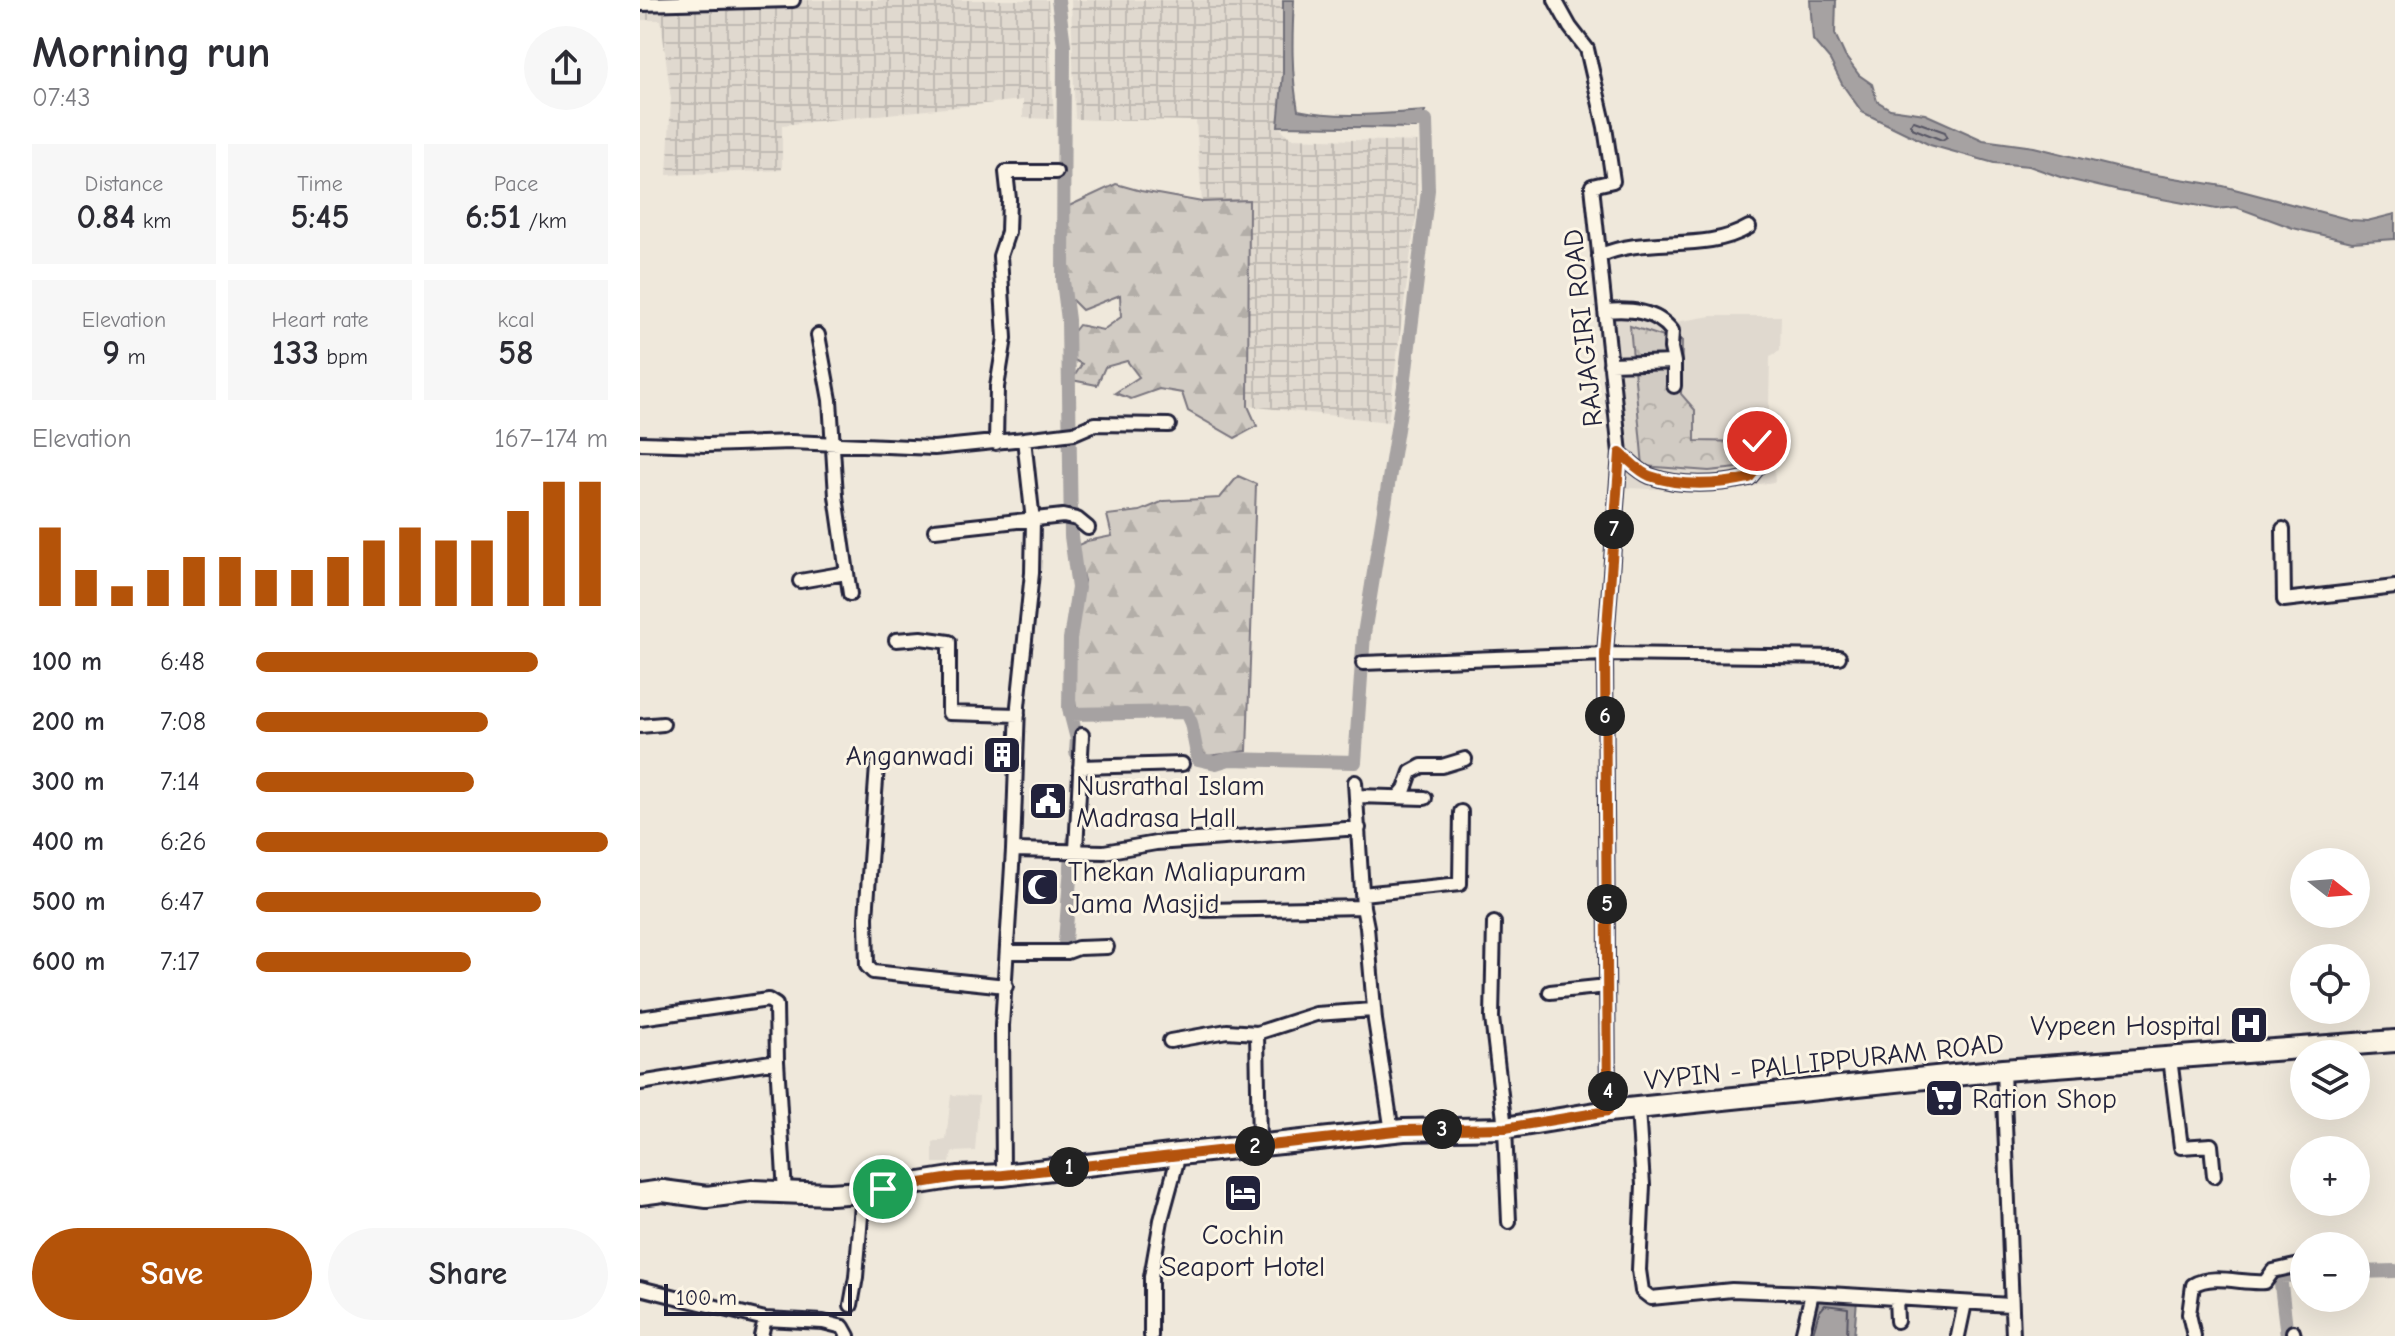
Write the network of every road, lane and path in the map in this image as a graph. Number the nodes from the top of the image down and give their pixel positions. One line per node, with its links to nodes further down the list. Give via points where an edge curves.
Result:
1 (793, 0): 3 (street)
2 (1555, 0): 6 (street, RAJAGIRI ROAD, via 1587,49 1605,127 1613,181 1592,186)
3 (640, 4)
4 (1056, 172): 16 (street, via 1006,172 1008,232 1000,256 1005,338)
5 (1749, 227): 6 (street, via 1712,241 1645,243)
6 (1599, 256): 7 (street, RAJAGIRI ROAD)
7 (1605, 311): 9 (street, via 1652,315 1667,324); 10 (street, RAJAGIRI ROAD)
8 (818, 335): 17 (street)
9 (1674, 362): 10 (street); 11 (street)
10 (1610, 364): 18 (street, RAJAGIRI ROAD)
11 (1674, 386)
12 (1169, 425): 13 (street, via 1095,424 1070,434)
13 (1024, 439): 16 (street); 19 (street)
14 (1757, 441): 18 (street, via 1758,467 1749,478 1723,484 1648,475)
15 (640, 443): 17 (street)
16 (996, 443): 17 (street)
17 (834, 446): 23 (street)
18 (1620, 453): 28 (street, RAJAGIRI ROAD)
19 (1033, 521): 20 (street, via 1063,516); 22 (street); 31 (street)
20 (1083, 523)
21 (2283, 529): 25 (street, via 2284,600)
22 (935, 530)
23 (846, 573): 24 (street); 26 (street)
24 (800, 581)
25 (2395, 587)
26 (850, 594)
27 (896, 640): 31 (street, via 949,642 949,713)
28 (1605, 654): 29 (street); 30 (street); 53 (street, RAJAGIRI ROAD)
29 (1839, 657)
30 (1363, 663)
31 (1018, 715): 45 (street)
32 (663, 724): 33 (street)
33 (640, 726)
34 (1082, 735): 38 (street)
35 (1465, 759): 41 (street, via 1411,772)
36 (1182, 764): 38 (street)
37 (877, 766): 52 (street, via 867,966 873,972)
38 (1080, 767): 46 (street)
39 (1355, 782): 40 (street)
40 (1356, 796): 41 (street); 44 (street)
41 (1399, 796): 42 (street)
42 (1425, 798)
43 (1461, 812): 47 (street, via 1460,884)
44 (1359, 828): 46 (street, via 1156,843 1104,852); 47 (street)
45 (1013, 850): 46 (street); 51 (street)
46 (1074, 850)
47 (1362, 900): 48 (street); 55 (street)
48 (1205, 910)
49 (1494, 923): 66 (street, via 1492,1018)
50 (1107, 947): 51 (street)
51 (1008, 952): 52 (street)
52 (1006, 986): 70 (street)
53 (1607, 986): 54 (street); 65 (street, RAJAGIRI ROAD)
54 (1550, 992)
55 (1373, 1010): 57 (street, via 1316,1014); 67 (street)
56 (640, 1018): 61 (street, via 768,1000 776,1005)
57 (1257, 1033): 58 (street, via 1227,1031); 68 (street)
58 (1170, 1041)
59 (2395, 1041): 60 (main road, VYPIN - PALLIPPURAM ROAD)
60 (2170, 1058): 62 (main road, VYPIN - PALLIPPURAM ROAD); 71 (street, via 2181,1147 2211,1145)
61 (777, 1061): 63 (street); 73 (street)
62 (2003, 1070): 64 (main road, VYPIN - PALLIPPURAM ROAD); 82 (street)
63 (640, 1083)
64 (1638, 1109): 65 (main road, VYPIN - PALLIPPURAM ROAD); 78 (street, via 1642,1291 1651,1298 1732,1290)
65 (1608, 1111): 66 (main road, VYPIN - PALLIPPURAM ROAD)
66 (1505, 1128): 67 (main road, VYPIN - PALLIPPURAM ROAD); 75 (street)
67 (1392, 1132): 68 (main road, VYPIN - PALLIPPURAM ROAD)
68 (1259, 1145): 69 (main road, VYPIN - PALLIPPURAM ROAD)
69 (1179, 1154): 70 (main road, VYPIN - PALLIPPURAM ROAD); 87 (street, via 1151,1277)
70 (1003, 1175): 72 (main road, VYPIN - PALLIPPURAM ROAD)
71 (2214, 1176)
72 (863, 1192): 73 (main road, VYPIN - PALLIPPURAM ROAD); 81 (street)
73 (785, 1193): 74 (main road, VYPIN - PALLIPPURAM ROAD)
74 (640, 1194)
75 (1509, 1222)
76 (2290, 1267): 91 (street, via 2273,1271 2265,1282 2204,1278 2193,1285 2189,1314)
77 (640, 1288): 83 (street)
78 (1812, 1293): 79 (street); 88 (street)
79 (1896, 1298): 80 (street); 84 (street)
80 (1965, 1303): 82 (street); 89 (street)
81 (851, 1305)
82 (2010, 1305): 90 (street)
83 (765, 1319): 85 (street); 86 (street, via 823,1322 843,1327)
84 (1897, 1321)
85 (761, 1336)
86 (848, 1336)
87 (1151, 1336)
88 (1802, 1336)
89 (1958, 1336)
90 (2013, 1336)
91 (2194, 1336)

